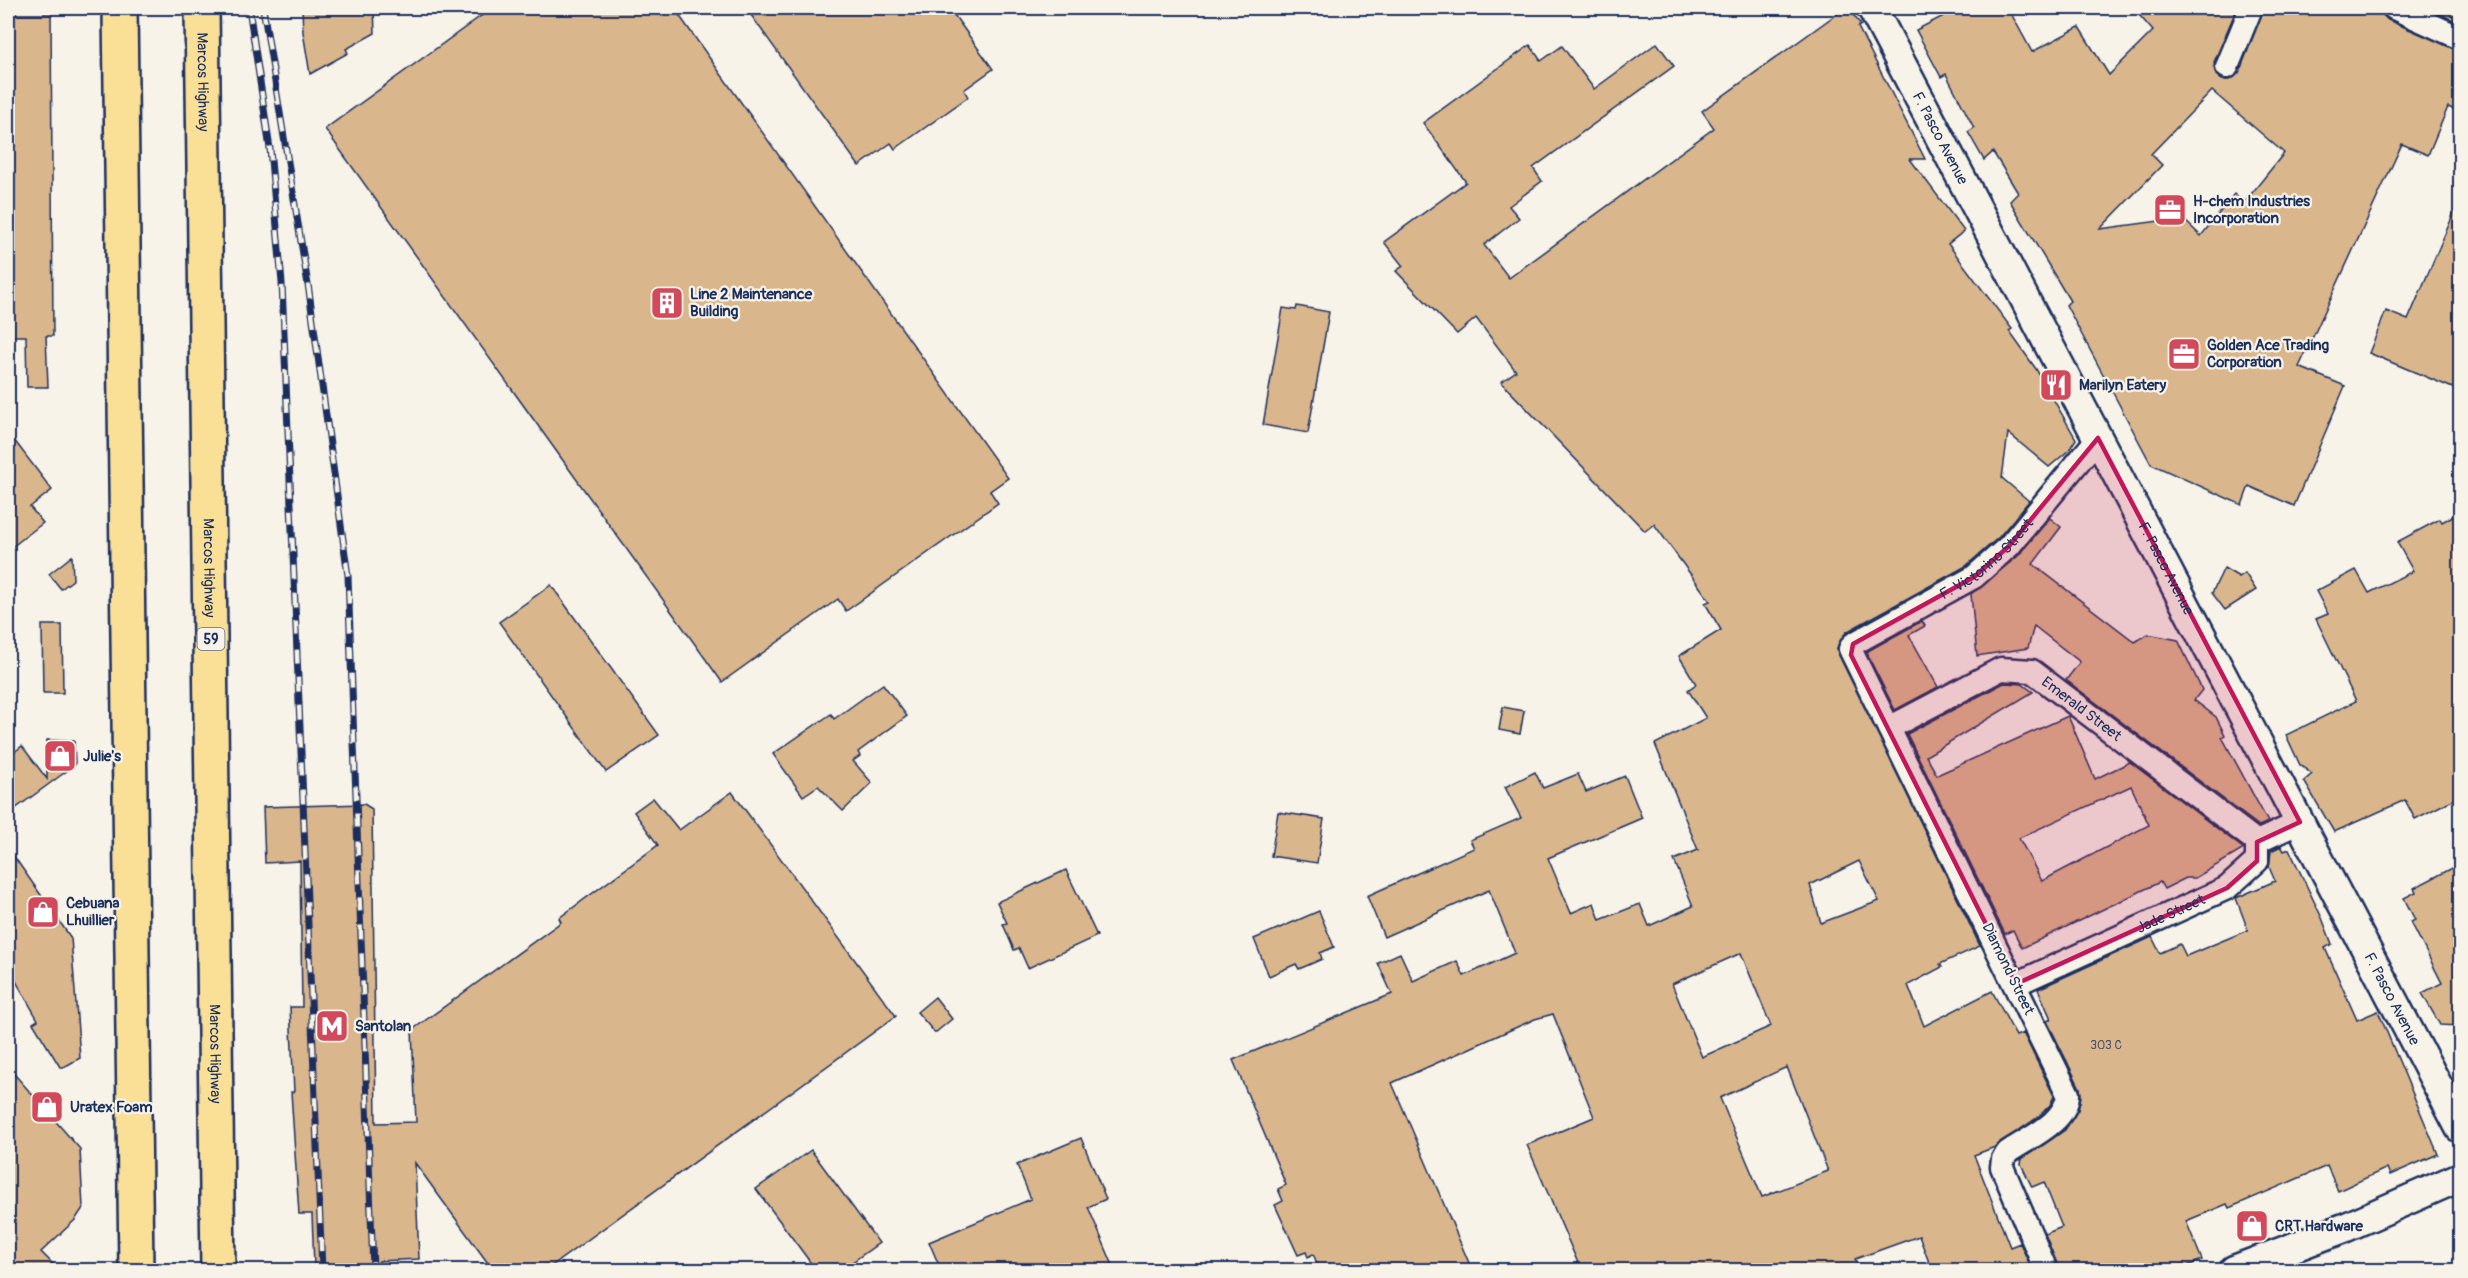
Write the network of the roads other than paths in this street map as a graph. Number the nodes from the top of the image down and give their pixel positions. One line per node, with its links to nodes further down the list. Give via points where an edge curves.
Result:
1 (120, 8): 16 (main road)
2 (201, 8): 17 (main road, Marcos Highway / 59)
3 (1872, 8): 8 (street, F. Pasco Avenue)
4 (2251, 8): 7 (street)
5 (2394, 8): 6 (street)
6 (2460, 38)
7 (2227, 67)
8 (2098, 438): 9 (street, F. Victorino Street, via 2009,546 1974,577); 11 (street, F. Pasco Avenue)
9 (1850, 649): 10 (street, Diamond Street)
10 (1890, 728): 12 (street, Emerald Street, via 2001,669 2032,672); 13 (street, Diamond Street)
11 (2300, 822): 12 (street); 14 (street, F. Pasco Avenue)
12 (2257, 842): 13 (street, Jade Street, via 2257,861 2227,888)
13 (2016, 984): 18 (street, Diamond Street, via 2068,1094 2068,1106 2061,1116 2008,1152 2002,1167)
14 (2460, 1128)
15 (2460, 1177): 19 (street, via 2344,1228)
16 (136, 1270)
17 (219, 1270)
18 (2046, 1270)
19 (2234, 1270)

